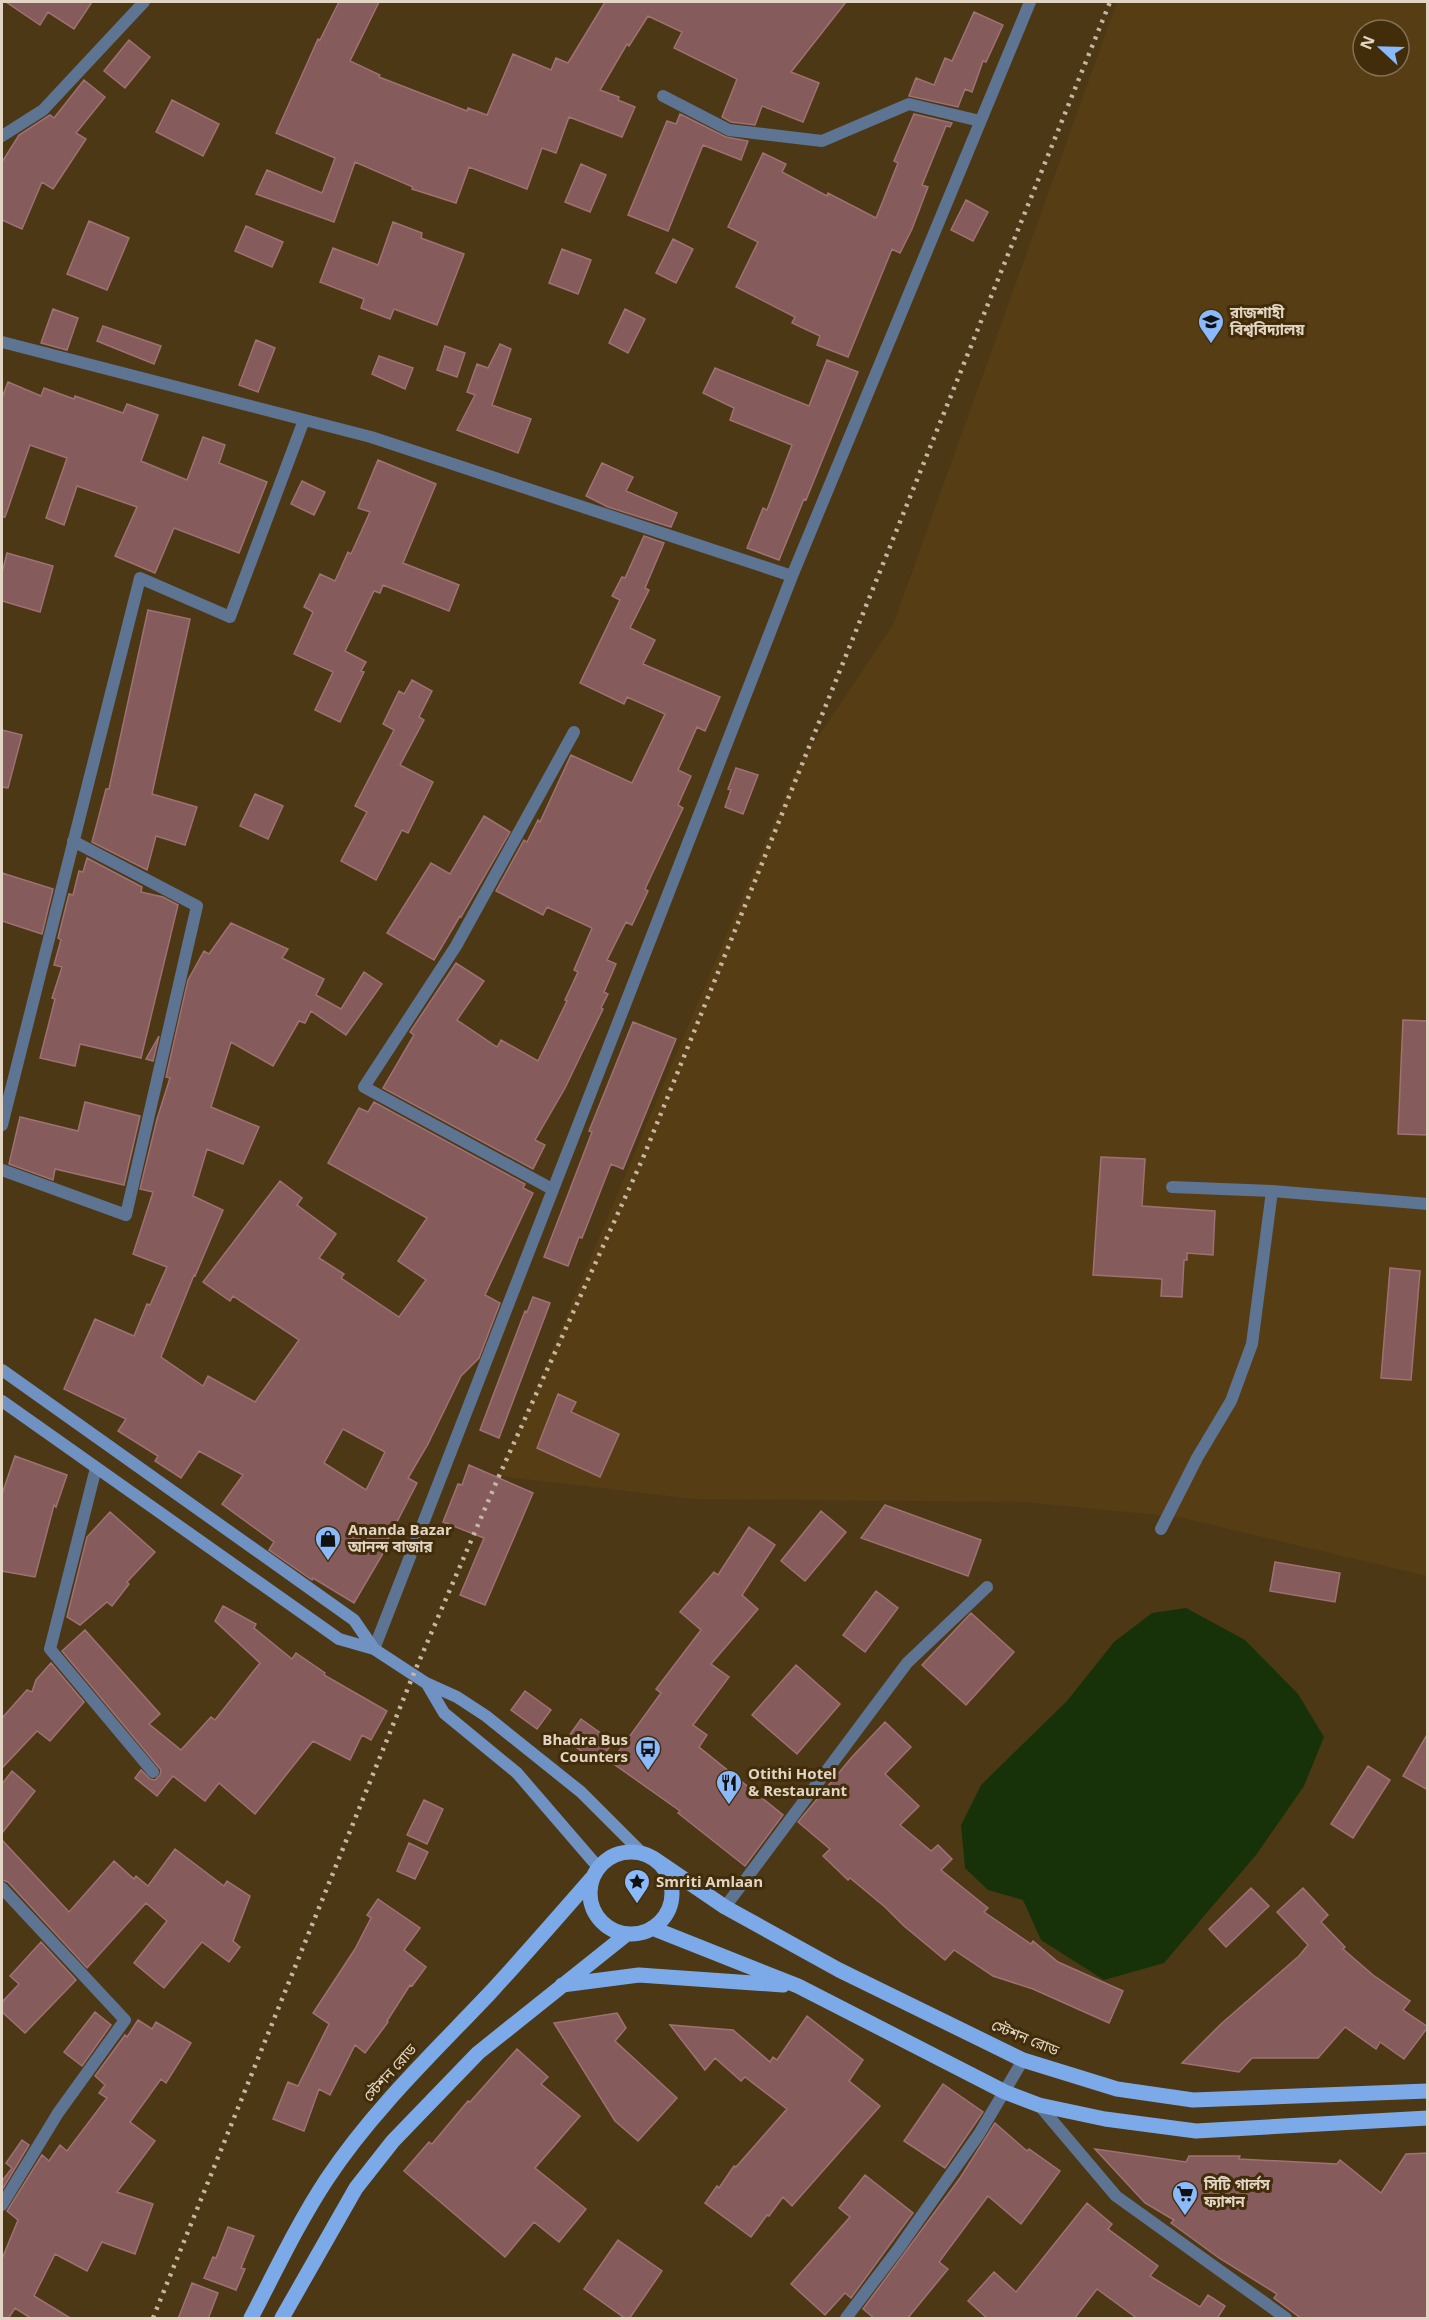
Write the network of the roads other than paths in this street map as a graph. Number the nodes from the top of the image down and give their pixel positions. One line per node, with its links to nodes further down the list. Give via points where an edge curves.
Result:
1 (144, 2): 5 (street, via 43,110)
2 (1029, 2): 4 (street)
3 (663, 96): 4 (street, via 729,130 822,141 909,104)
4 (980, 121): 8 (street)
5 (2, 136)
6 (2, 342): 7 (street)
7 (304, 420): 8 (street, via 371,437); 10 (street, via 230,617 140,578)
8 (792, 576): 14 (street)
9 (574, 732): 14 (street, via 456,946 364,1087)
10 (73, 841): 11 (street); 12 (street, via 197,906 126,1215)
11 (2, 1125)
12 (2, 1170)
13 (1172, 1187): 15 (street)
14 (552, 1189): 22 (street)
15 (1272, 1191): 16 (street); 20 (street, via 1252,1344 1231,1401)
16 (1428, 1204)
17 (2, 1370): 22 (main road, via 354,1620)
18 (2, 1401): 19 (main road)
19 (96, 1468): 22 (main road, via 339,1639); 24 (street, via 50,1649)
20 (1161, 1528)
21 (987, 1587): 28 (street, via 907,1663)
22 (374, 1649): 23 (main road)
23 (426, 1683): 25 (main road, via 486,1716 580,1792); 26 (main road, via 444,1713 517,1773)
24 (153, 1772)
25 (647, 1855): 26 (main road, via 633,1851 618,1853 607,1858); 28 (main road, স্টেশন রোড); 29 (main road, via 667,1873 672,1894 663,1919)
26 (595, 1873): 30 (main road, via 590,1890 598,1919 608,1928); 39 (main road, স্টেশন রোড, via 359,2136 294,2235)
27 (2, 1888): 38 (street, via 125,2020 58,2113)
28 (725, 1907): 33 (main road, স্টেশন রোড, via 839,1970)
29 (652, 1928): 30 (main road); 32 (main road)
30 (627, 1934): 31 (main road)
31 (561, 1985): 32 (main road, via 639,1975); 40 (main road, via 478,2053 393,2141 356,2188)
32 (798, 1986): 35 (main road)
33 (1023, 2060): 34 (main road, স্টেশন রোড, via 1117,2089 1193,2100); 35 (street)
34 (1428, 2091)
35 (1005, 2092): 36 (main road); 41 (street)
36 (1039, 2105): 37 (main road, via 1196,2131); 42 (street, via 1116,2196)
37 (1428, 2118)
38 (2, 2205)
39 (251, 2319)
40 (282, 2319)
41 (846, 2319)
42 (1286, 2319)

